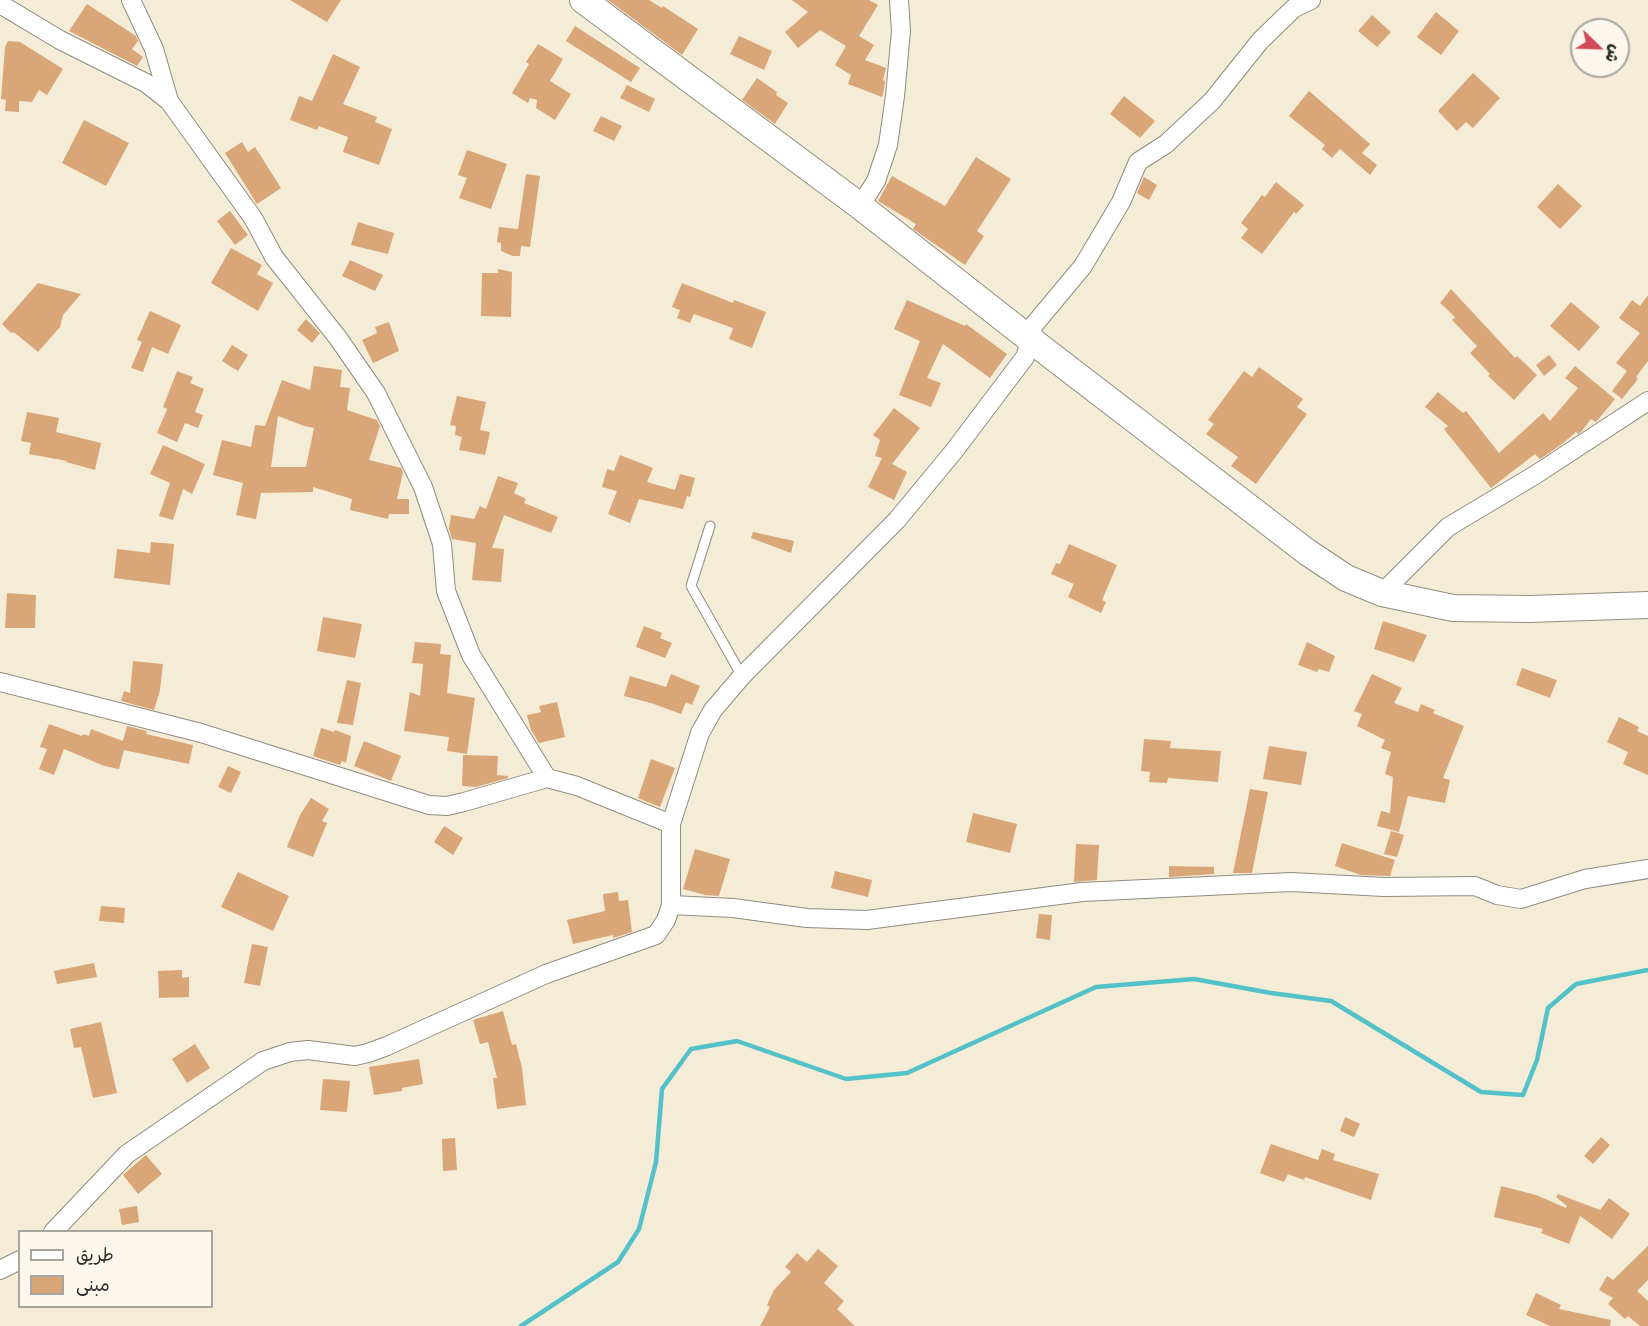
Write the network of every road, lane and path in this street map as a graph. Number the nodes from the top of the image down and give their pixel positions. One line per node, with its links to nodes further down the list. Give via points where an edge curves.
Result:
1 (131, 0): 6 (street, via 154,49)
2 (583, 0): 7 (main road)
3 (899, 0): 7 (street, via 901,31 888,145 876,181)
4 (1311, 0): 8 (street, via 1294,8 1260,41 1212,101 1166,144 1138,162 1100,239 1083,266 1039,316)
5 (0, 4): 6 (street, via 60,40 146,83)
6 (169, 101): 15 (street, via 253,218 274,257 376,393 423,487 442,544 446,591 471,655)
7 (860, 206): 8 (main road)
8 (1031, 340): 11 (main road, via 1307,552 1346,578); 13 (street, via 1025,357 1011,376 897,520)
9 (1648, 401): 11 (street, via 1448,527)
10 (710, 526): 13 (lane, via 691,586)
11 (1382, 593): 12 (main road, via 1453,608)
12 (1648, 605)
13 (742, 676): 16 (street, via 713,710 700,733)
14 (0, 682): 15 (street, via 201,733 429,805 447,806)
15 (547, 778): 16 (street)
16 (671, 824): 18 (street)
17 (1648, 869): 18 (street, via 1585,879 1521,899 1475,886 1291,882 1082,892 867,920)
18 (671, 905): 19 (street, via 656,935 546,974 387,1047 355,1056 308,1050 290,1052 263,1061 127,1154)
19 (55, 1230)
20 (18, 1261): 21 (street)
21 (0, 1270)

